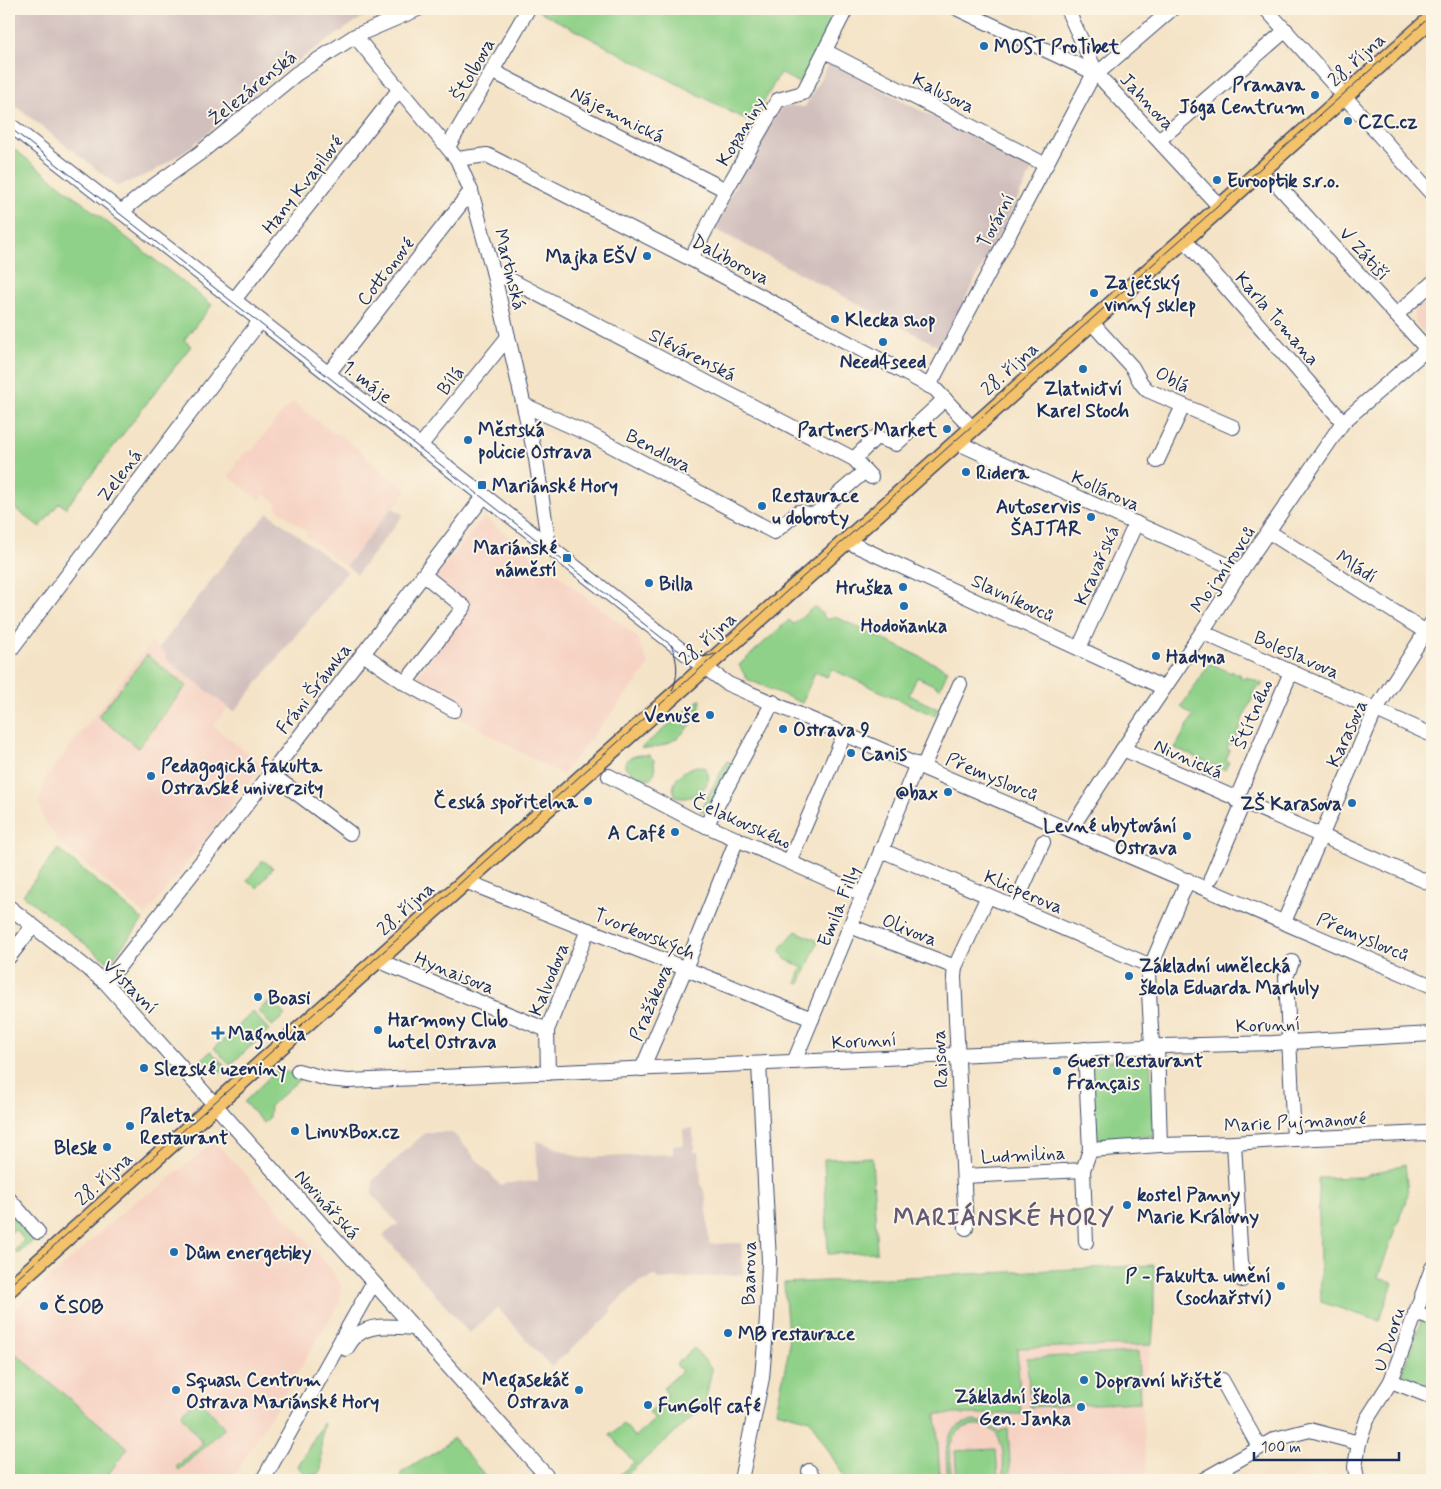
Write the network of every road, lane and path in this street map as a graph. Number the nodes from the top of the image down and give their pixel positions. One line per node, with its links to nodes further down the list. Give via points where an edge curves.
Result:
1 (418, 9): 10 (street, Železárenská)
2 (528, 9): 12 (street, Štolbova)
3 (846, 9): 11 (street, Kopaniny)
4 (958, 9): 13 (street)
5 (1067, 9): 13 (street, Jahnova)
6 (1172, 9): 13 (street, Tovární)
7 (1273, 11): 9 (street)
8 (1432, 18): 15 (main road, 28. října)
9 (1286, 30): 15 (street); 17 (street)
10 (355, 36): 14 (street, Martinská); 26 (street, Železárenská, via 288,80 200,153)
11 (824, 51): 20 (street, Kalusova); 22 (street, Kopaniny, via 803,93 778,100)
12 (492, 71): 18 (street, Štolbova); 22 (street, Nájemnická)
13 (1097, 74): 17 (street, Jahnova); 20 (street, Tovární)
14 (399, 90): 18 (street, Martinská); 31 (street, Hany Kvapilové)
15 (1344, 96): 24 (street); 25 (main road, 28. října)
16 (9, 124): 26 (street, 1. máje)
17 (1159, 140): 25 (street, Jahnova)
18 (448, 147): 19 (street, Martinská)
19 (457, 159): 23 (street, Martinská); 28 (street, Daliborova, via 487,155)
20 (1046, 165): 38 (street, Tovární)
21 (1275, 182): 32 (street, V Zátiší)
22 (726, 190): 28 (street, Kopaniny)
23 (471, 191): 29 (street, Martinská); 37 (street, Cottonové)
24 (1432, 194)
25 (1220, 207): 27 (main road, 28. října)
26 (121, 212): 31 (street, 1. máje)
27 (1184, 239): 34 (main road, 28. října); 42 (street, Karla Tomana)
28 (691, 259): 38 (street, Daliborova)
29 (493, 271): 35 (street, Martinská); 47 (street, Slévárenská)
30 (1432, 283): 32 (street)
31 (234, 300): 33 (street, 1. máje)
32 (1396, 315): 36 (street, V Zátiší)
33 (260, 321): 37 (street, 1. máje); 60 (street, Zelená)
34 (1091, 322): 41 (street, Oblá, via 1132,367 1145,389); 44 (main road, 28. října)
35 (508, 337): 40 (street, Martinská); 46 (street, Bílá)
36 (1427, 349): 42 (street, Mojmírovců)
37 (328, 374): 46 (street, 1. máje)
38 (929, 386): 39 (street, Daliborova)
39 (945, 399): 44 (street, Daliborova); 47 (street, via 896,444 876,437)
40 (524, 405): 49 (street, Bendlova, via 593,436 774,532 798,512 814,515); 54 (street, Martinská)
41 (1184, 406): 43 (street, Oblá); 48 (street)
42 (1343, 422): 52 (street, Mojmírovců)
43 (1233, 427)
44 (972, 428): 45 (main road, 28. října)
45 (956, 442): 51 (street, Kollárova); 53 (main road, 28. října)
46 (420, 446): 50 (street, 1. máje)
47 (854, 459): 49 (street, Slévárenská)
48 (1157, 461)
49 (868, 474)
50 (484, 496): 54 (street, 1. máje); 56 (street, Fráni Šrámka)
51 (1136, 523): 55 (street, Kollárova); 59 (street, Kravařská)
52 (1269, 532): 55 (street, Mojmírovců); 57 (street, Mládí)
53 (846, 541): 59 (street, Slavníkovců); 62 (main road, 28. října)
54 (549, 547): 62 (street, 1. máje)
55 (1241, 570): 58 (street, Mojmírovců)
56 (424, 575): 61 (street, Fráni Šrámka); 64 (street, via 464,607)
57 (1429, 627): 68 (street, Karasova)
58 (1202, 632): 63 (street, Boleslavova); 66 (street, Mojmírovců)
59 (1079, 648): 66 (street, Slavníkovců)
60 (9, 652)
61 (363, 654): 64 (street); 74 (street, Fráni Šrámka)
62 (704, 668): 67 (street, Přemyslovců, via 728,684); 87 (main road, 28. října)
63 (1291, 672): 68 (street, Boleslavova); 76 (street, Štítného)
64 (405, 683): 69 (street)
65 (960, 684): 73 (street, Emila Filly)
66 (1164, 688): 72 (street, Mojmírovců)
67 (774, 702): 70 (street, Přemyslovců); 77 (street)
68 (1376, 709): 71 (street, Boleslavova); 80 (street, Karasova)
69 (454, 710)
70 (845, 733): 73 (street, Přemyslovců); 84 (street)
71 (1432, 735)
72 (1123, 749): 76 (street, Nivnická); 78 (street, Mojmírovců)
73 (920, 766): 78 (street, Přemyslovců); 83 (street, Emila Filly)
74 (271, 774): 79 (street); 103 (street, Fráni Šrámka)
75 (609, 776): 77 (street, Čelakovského)
76 (1240, 801): 80 (street, Nivnická); 85 (street, Štítného)
77 (706, 826): 81 (street, Čelakovského)
78 (1070, 830): 86 (street, Přemyslovců)
79 (350, 833)
80 (1321, 836): 88 (street, Nivnická); 93 (street, Karasova)
81 (737, 839): 84 (street, Čelakovského); 102 (street, Pražákova)
82 (1043, 842): 91 (street)
83 (881, 850): 89 (street, Emila Filly); 90 (street, Klicperova)
84 (789, 862): 89 (street, Čelakovského)
85 (1211, 878)
86 (1188, 880): 93 (street, Přemyslovců); 100 (street)
87 (465, 881): 96 (street, Tvorkovských); 98 (main road, 28. října)
88 (1432, 884)
89 (862, 894): 95 (street, Emila Filly)
90 (988, 896): 91 (street, Klicperova); 101 (street, Raisova)
91 (1014, 907): 100 (street, Klicperova)
92 (9, 908): 94 (street, Výstavní)
93 (1284, 922): 104 (street, Přemyslovců)
94 (33, 926): 97 (street); 103 (street, Výstavní)
95 (850, 926): 101 (street, Olivova); 105 (street, Emila Filly)
96 (588, 930): 102 (street, Tvorkovských); 106 (street, Kalvodova)
97 (9, 957)
98 (377, 960): 106 (street, Hynaisova); 117 (main road, 28. října)
99 (1292, 962): 108 (street, via 1286,977)
100 (1151, 966): 109 (street, via 1148,973)
101 (956, 968): 111 (street, Raisova)
102 (685, 969): 105 (street, Tvorkovských); 114 (street, Pražákova)
103 (110, 978): 117 (street, Výstavní)
104 (1432, 986)
105 (812, 1019): 112 (street, Emila Filly)
106 (547, 1030): 116 (street, Kalvodova)
107 (1432, 1034): 108 (street, Korunní)
108 (1289, 1042): 109 (street, Korunní); 119 (street)
109 (1154, 1047): 110 (street, Korunní); 121 (street)
110 (1085, 1050): 111 (street, Korunní); 122 (street)
111 (957, 1055): 112 (street, Korunní); 124 (street, Raisova)
112 (794, 1062): 113 (street, Korunní)
113 (759, 1064): 114 (street, Korunní); 144 (street, Baarova, via 769,1261 767,1318 762,1378)
114 (642, 1069): 116 (street, Korunní)
115 (298, 1071): 116 (street, Korunní, via 348,1081)
116 (548, 1073)
117 (214, 1105): 131 (street, Novinářská); 132 (main road, 28. října)
118 (1432, 1136): 119 (street, Marie Pujmanové, via 1426,1133)
119 (1294, 1139): 120 (street, Marie Pujmanové)
120 (1234, 1144): 121 (street, Marie Pujmanové); 130 (street)
121 (1160, 1145): 122 (street, Marie Pujmanové)
122 (1090, 1150): 123 (street, Ludmilina)
123 (1083, 1170): 124 (street, Ludmilina); 128 (street, Ludmilina)
124 (964, 1176): 126 (street, Raisova)
125 (9, 1199): 127 (street)
126 (966, 1228)
127 (38, 1232)
128 (1086, 1242)
129 (1432, 1268): 133 (street, U Dvoru)
130 (1242, 1280)
131 (373, 1283): 135 (street, Novinářská); 138 (street)
132 (9, 1289)
133 (1415, 1313): 134 (street); 137 (street, U Dvoru)
134 (1432, 1319)
135 (414, 1328): 138 (street, via 370,1328 356,1335); 143 (street, Novinářská)
136 (1222, 1380): 141 (street)
137 (1390, 1381): 139 (street, U Dvoru); 140 (street, via 1367,1419)
138 (318, 1385): 142 (street)
139 (1432, 1397)
140 (1359, 1443): 141 (street, via 1310,1430 1275,1439); 146 (street, via 1355,1467)
141 (1259, 1447): 145 (street)
142 (263, 1480)
143 (550, 1480)
144 (741, 1480)
145 (1203, 1480)
146 (1357, 1480)

